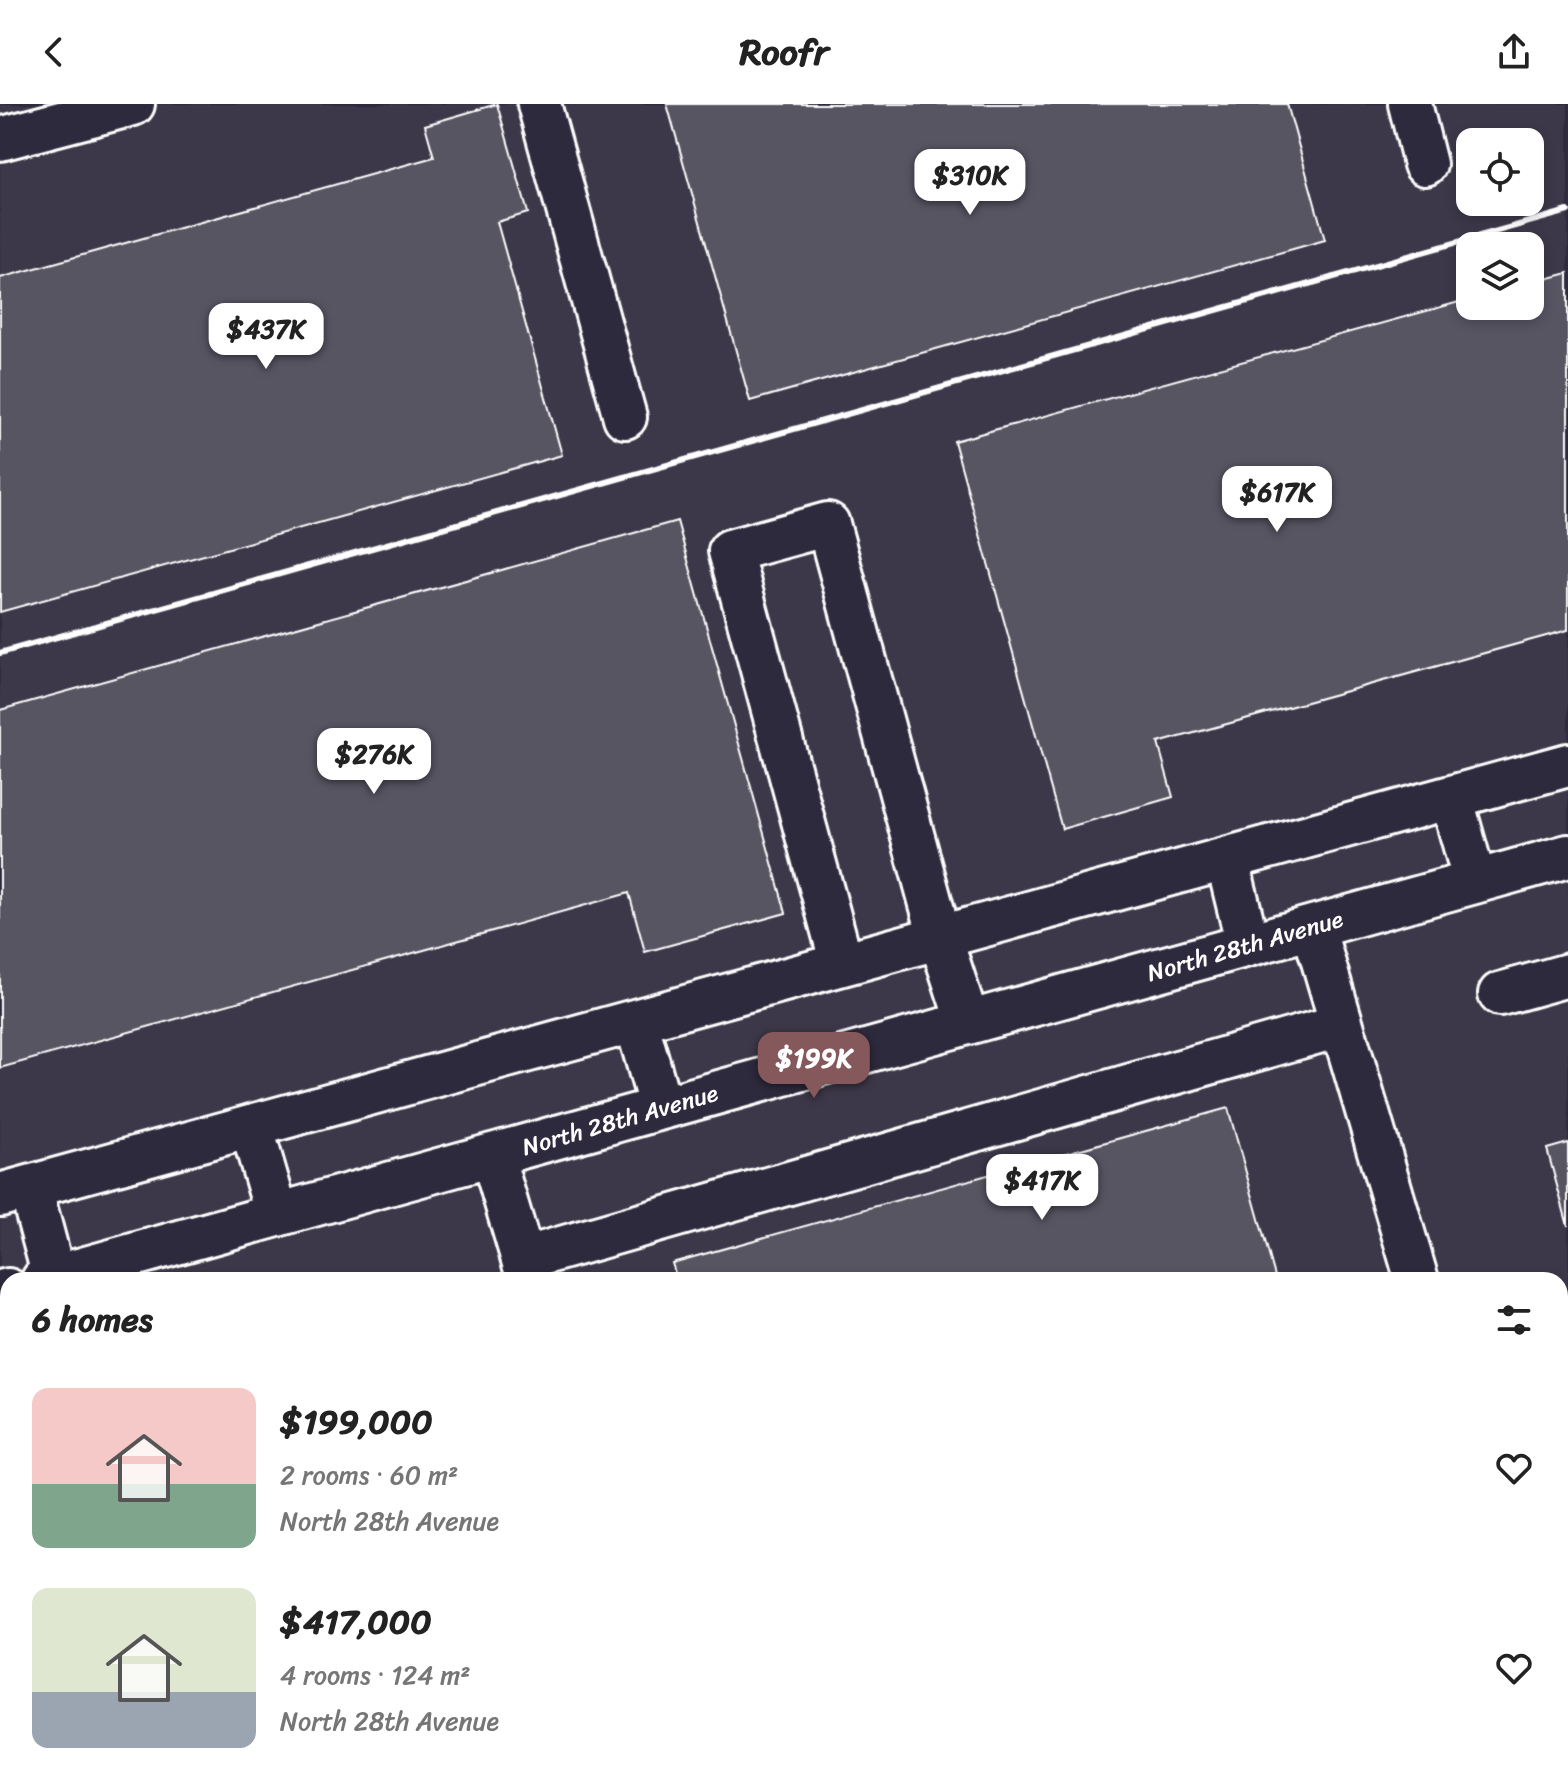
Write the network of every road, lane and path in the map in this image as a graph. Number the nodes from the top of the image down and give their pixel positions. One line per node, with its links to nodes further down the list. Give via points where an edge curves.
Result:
1 (133, 104): 4 (street)
2 (539, 104): 6 (street)
3 (1410, 104): 5 (street)
4 (0, 139)
5 (1425, 164)
6 (625, 417)
7 (1568, 765): 8 (street)
8 (1451, 797): 10 (street); 11 (street)
9 (1568, 856): 11 (street, North 28th Avenue)
10 (1227, 859): 13 (street); 14 (street)
11 (1475, 882): 12 (street, North 28th Avenue)
12 (1313, 927): 14 (street, North 28th Avenue); 20 (street)
13 (940, 937): 15 (street); 15 (street, via 828,524 730,551); 19 (street)
14 (1248, 945): 19 (street, North 28th Avenue)
15 (842, 964): 18 (street)
16 (1568, 975): 17 (street)
17 (1500, 994)
18 (636, 1021): 21 (street); 22 (street)
19 (968, 1023): 21 (street, North 28th Avenue)
20 (1342, 1025): 26 (street); 29 (street)
21 (661, 1108): 23 (street, North 28th Avenue)
22 (251, 1126): 24 (street); 25 (street)
23 (492, 1155): 25 (street, North 28th Avenue); 26 (street)
24 (15, 1191): 27 (street)
25 (277, 1215): 28 (street, North 28th Avenue)
26 (526, 1270)
27 (46, 1272)
28 (70, 1272)
29 (1415, 1272)

